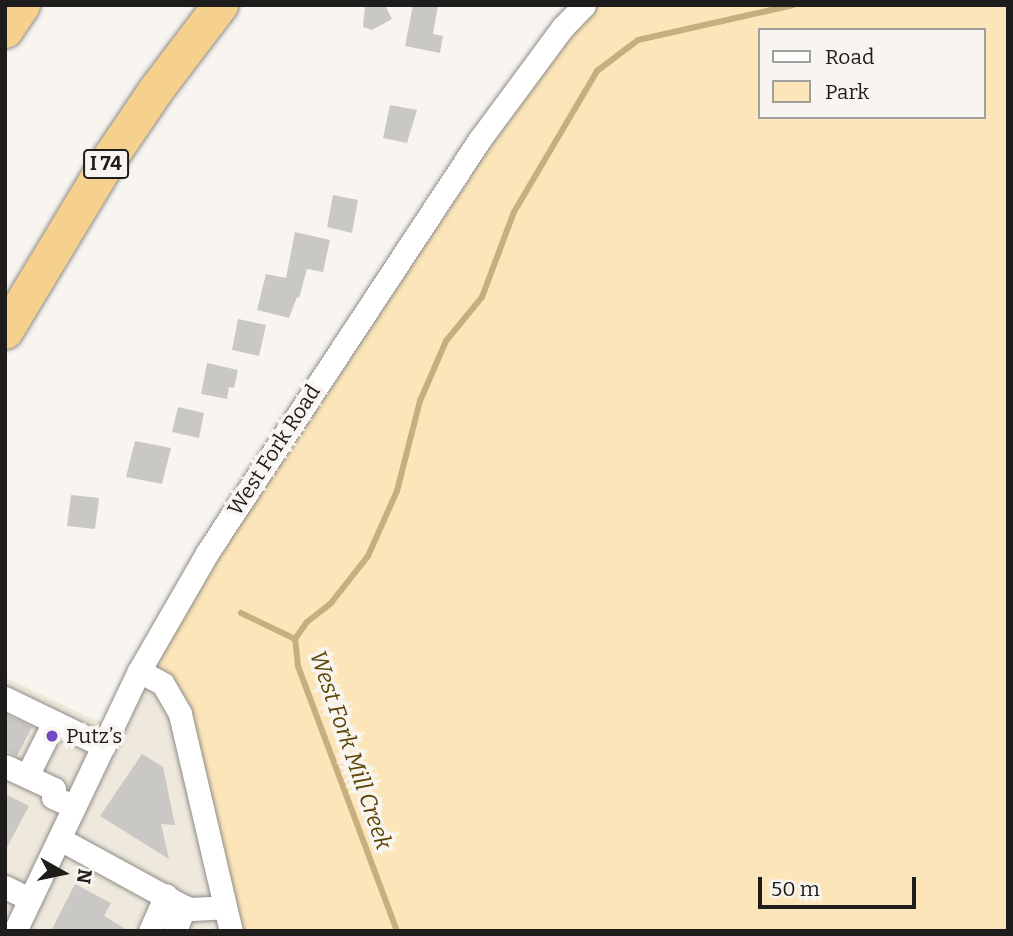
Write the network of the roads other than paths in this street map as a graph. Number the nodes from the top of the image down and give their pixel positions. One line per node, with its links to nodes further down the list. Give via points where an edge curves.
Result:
1 (22, 5): 4 (highway)
2 (220, 5): 5 (highway, I 74, via 110,158)
3 (584, 5): 6 (street, West Fork Road, via 480,139 206,553)
4 (5, 30)
5 (5, 331)
6 (139, 671): 9 (street, West Fork Road); 16 (street, via 163,684 180,714)
7 (5, 698): 8 (street)
8 (54, 722): 9 (street); 11 (street)
9 (104, 746): 12 (street, West Fork Road)
10 (5, 766): 11 (street)
11 (27, 776): 12 (street, via 54,789 53,797)
12 (75, 807): 13 (street, West Fork Road)
13 (60, 839): 15 (street, West Fork Road); 17 (street)
14 (5, 887): 15 (street)
15 (30, 899): 18 (street, West Fork Road)
16 (225, 907): 17 (street); 21 (street)
17 (184, 910): 19 (street); 20 (street)
18 (15, 931)
19 (150, 931)
20 (175, 931)
21 (231, 931)

